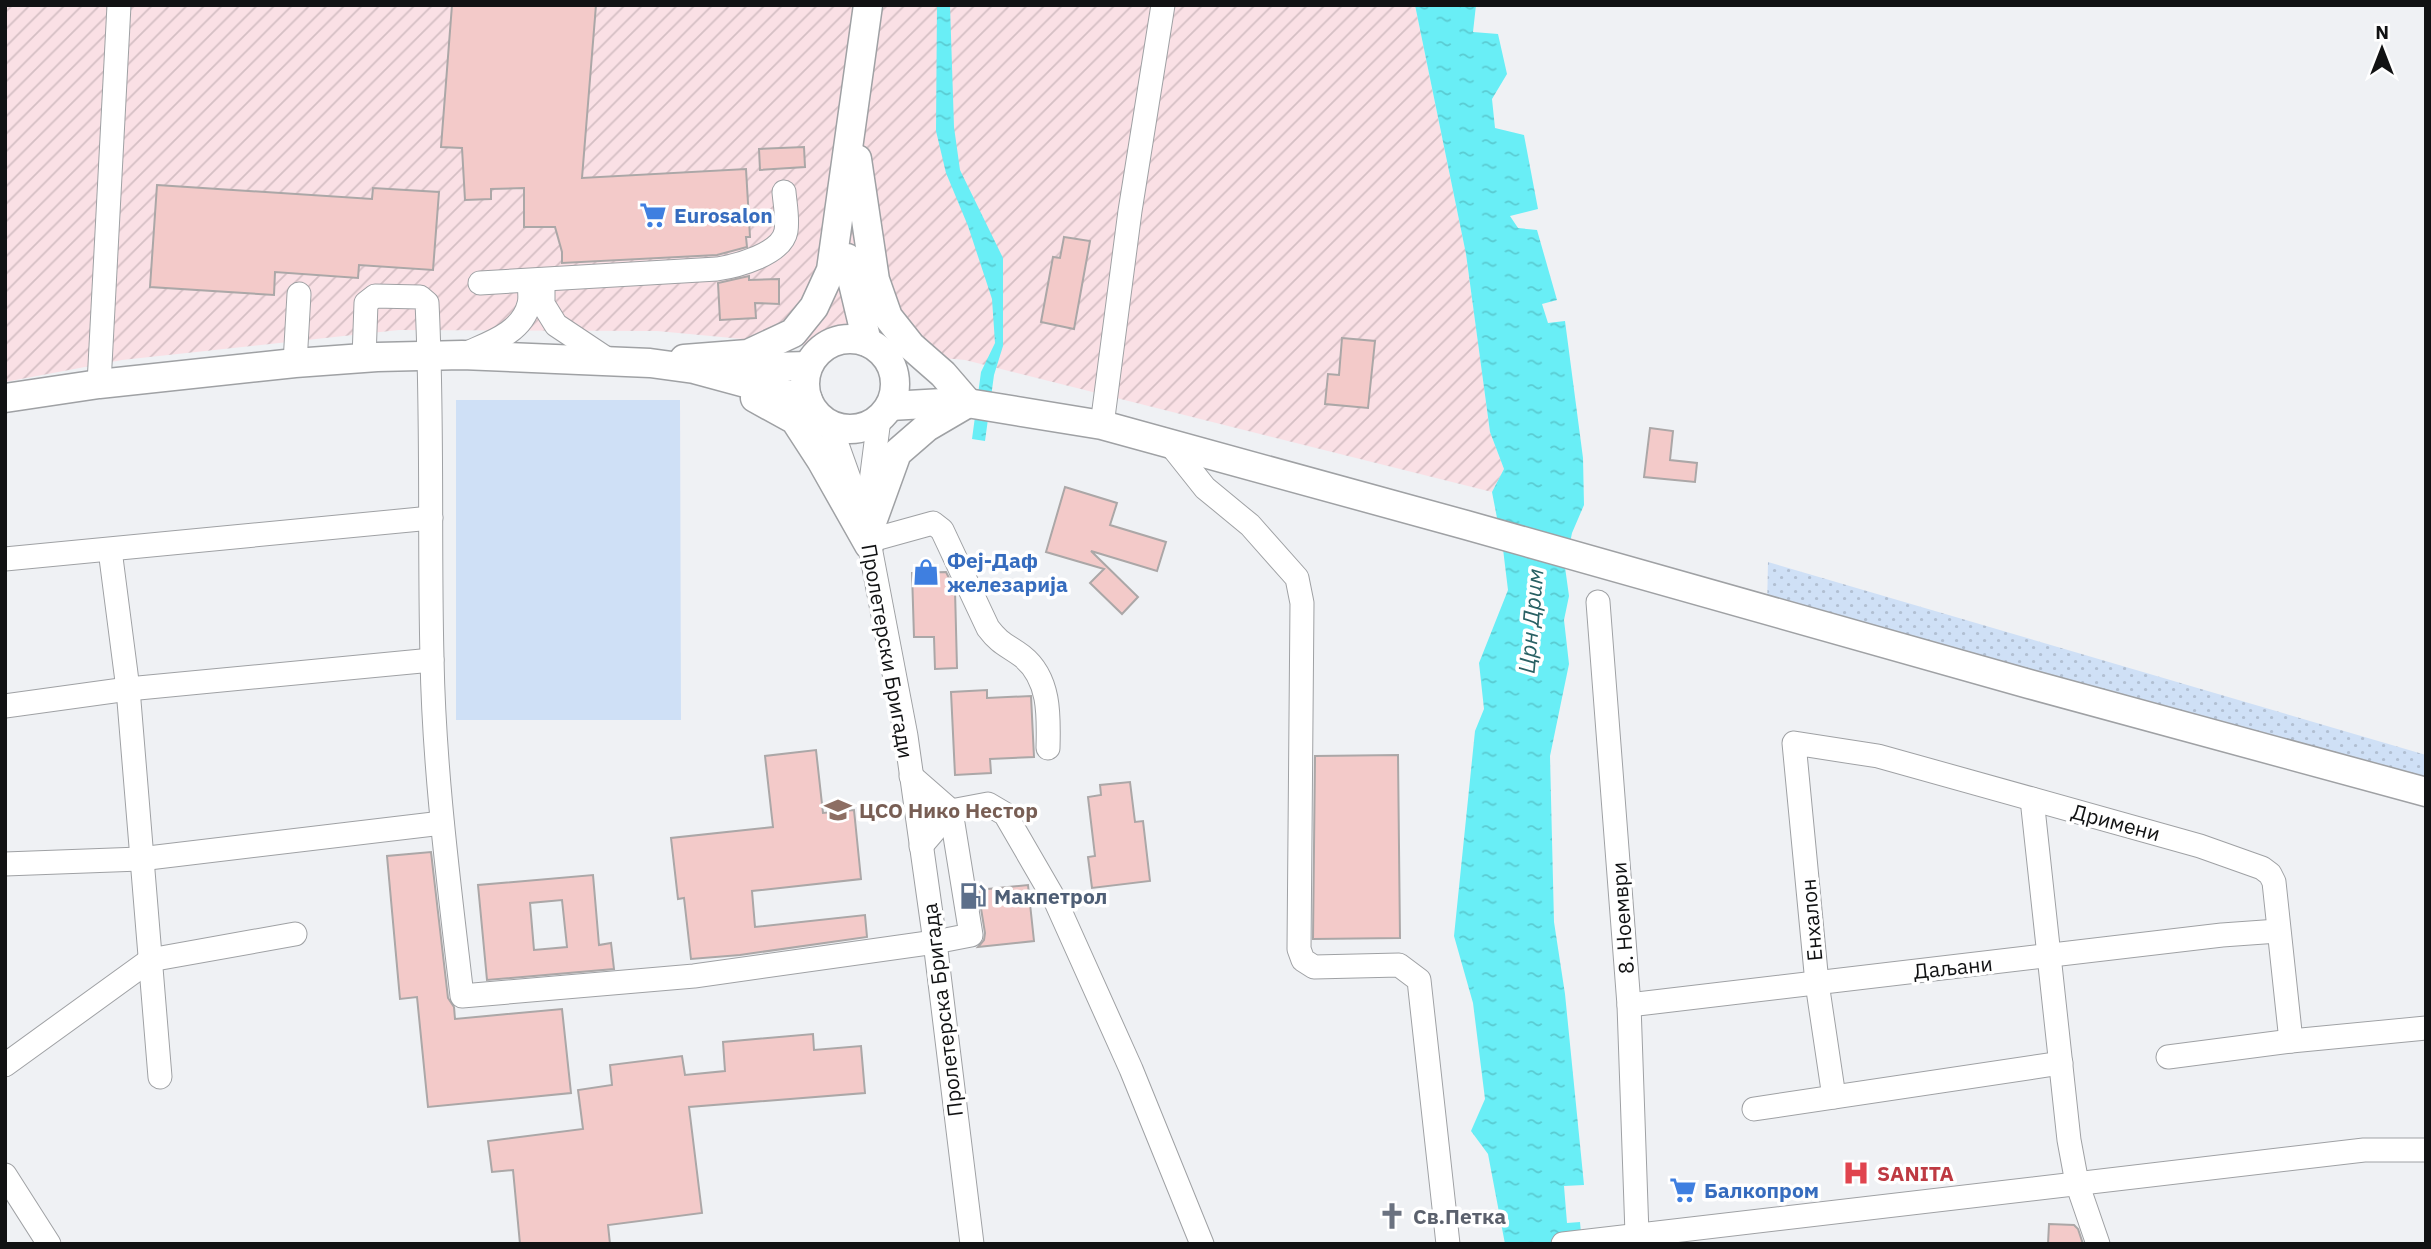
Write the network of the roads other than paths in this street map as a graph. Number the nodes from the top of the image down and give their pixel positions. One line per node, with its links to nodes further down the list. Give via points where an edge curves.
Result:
1 (119, 5): 20 (street)
2 (868, 5): 4 (main road)
3 (1163, 5): 26 (street)
4 (852, 128): 6 (main road); 18 (main road, via 831,270 814,307 793,333 748,354); 23 (main road, via 875,280 888,317)
5 (784, 192): 7 (street, via 784,237 744,263 717,269)
6 (847, 258): 10 (main road); 14 (main road)
7 (536, 281): 8 (street); 11 (street, via 517,326); 15 (street, via 556,325)
8 (480, 283)
9 (299, 294): 17 (street)
10 (867, 342): 14 (main road, via 835,341); 16 (main road)
11 (462, 355): 12 (main road); 15 (main road)
12 (430, 356): 13 (main road); 13 (street, via 427,303 420,297 375,296 366,303); 28 (street)
13 (364, 358): 17 (main road)
14 (814, 359): 19 (main road); 22 (main road, via 805,384)
15 (610, 361): 18 (main road)
16 (889, 362): 23 (main road); 24 (main road, via 895,391)
17 (295, 363): 20 (main road)
18 (650, 363): 19 (main road); 29 (main road, via 755,398 795,420)
19 (694, 369): 22 (main road)
20 (99, 384): 21 (main road)
21 (5, 398)
22 (808, 401): 25 (main road)
23 (967, 403): 24 (main road); 26 (main road); 29 (main road, via 897,453)
24 (884, 412): 25 (main road, via 864,427); 29 (street, Пролетерски Бригади)
25 (830, 425): 29 (street, Пролетерски Бригади)
26 (1102, 425): 27 (main road)
27 (1170, 444): 39 (main road); 69 (street, via 1205,488 1250,525 1297,578 1302,603 1299,949 1303,960 1314,967 1399,965 1419,980)
28 (431, 518): 30 (street); 33 (street)
29 (868, 537): 37 (street, via 933,523 942,530 988,628 998,642 1034,667 1044,684); 38 (street, Пролетерски Бригади)
30 (110, 550): 31 (street); 34 (street)
31 (5, 558)
32 (1598, 602): 52 (street, 8. Ноември)
33 (432, 660): 34 (street); 42 (street)
34 (128, 689): 35 (street); 44 (street)
35 (5, 706)
36 (1794, 743): 40 (street, Дримени, via 1878,756); 51 (street, Енхалон)
37 (1048, 748)
38 (911, 776): 41 (street); 43 (street, Пролетерска Бригада)
39 (2426, 792)
40 (2032, 799): 46 (street, Дримени, via 2262,868 2274,882); 49 (street)
41 (951, 811): 43 (street); 48 (street, via 971,935); 68 (street, via 988,804 1005,814 1056,902)
42 (442, 823): 44 (street); 48 (street, via 462,996 694,976)
43 (921, 846): 48 (street, Пролетерска Бригада)
44 (140, 859): 45 (street); 50 (street)
45 (5, 864)
46 (2278, 931): 49 (street, Даљани); 54 (street, Дримени)
47 (295, 934): 50 (street)
48 (935, 942): 67 (street, Пролетерска Бригада)
49 (2048, 957): 51 (street, Даљани); 56 (street)
50 (150, 960): 57 (street); 58 (street)
51 (1817, 983): 52 (street, Даљани); 59 (street, Енхалон)
52 (1629, 1005): 64 (street, 8. Ноември)
53 (2426, 1028): 54 (street)
54 (2291, 1041): 55 (street)
55 (2168, 1057)
56 (2061, 1063): 59 (street); 63 (street)
57 (5, 1065)
58 (160, 1077)
59 (1834, 1097): 60 (street)
60 (1754, 1109)
61 (2426, 1150): 63 (street, via 2364,1150)
62 (5, 1175): 66 (street)
63 (2077, 1182): 64 (street); 71 (street)
64 (1637, 1234): 65 (street)
65 (1608, 1241): 70 (street)
66 (49, 1244)
67 (972, 1244)
68 (1202, 1244)
69 (1448, 1244)
70 (1563, 1244)
71 (2098, 1244)

